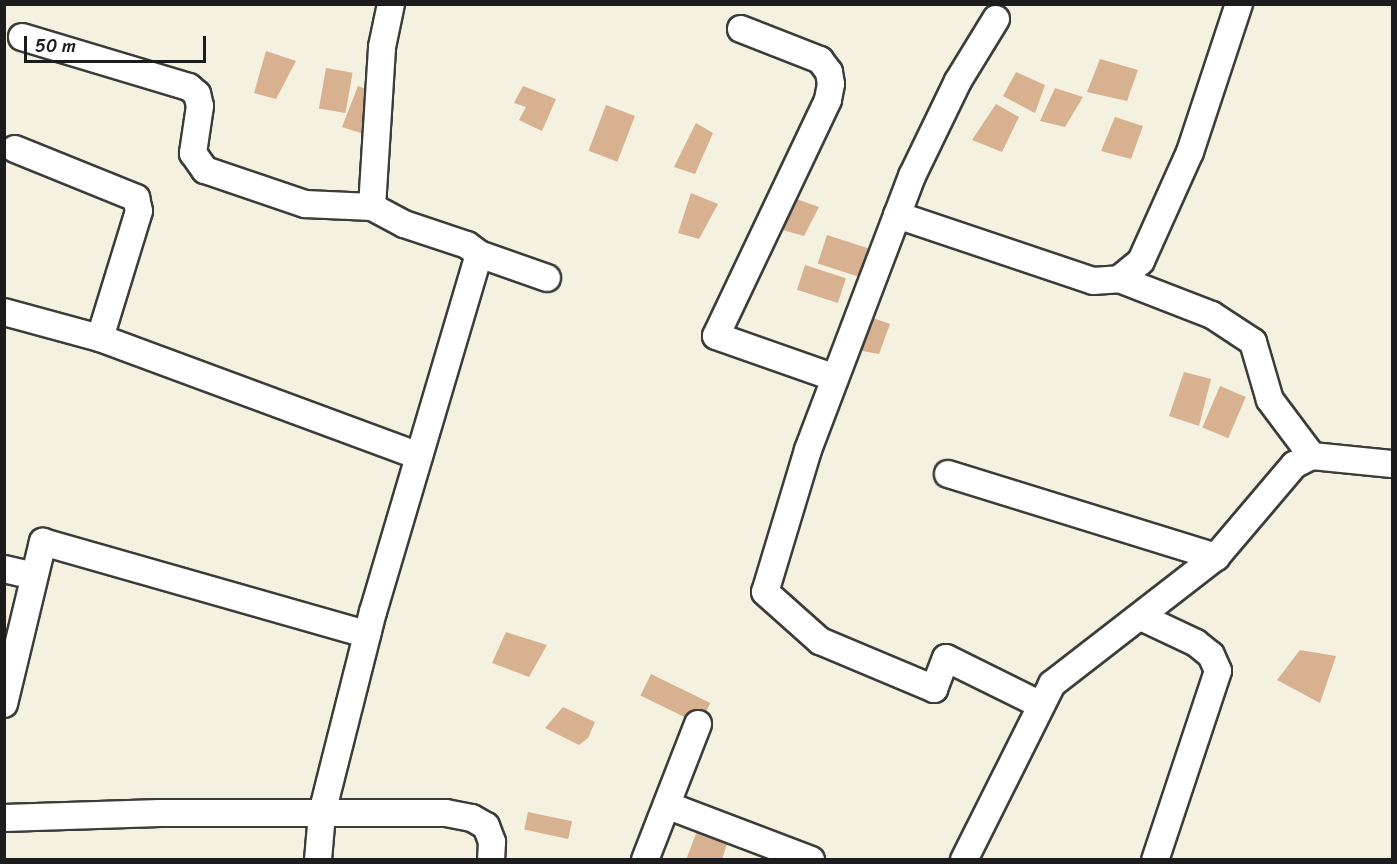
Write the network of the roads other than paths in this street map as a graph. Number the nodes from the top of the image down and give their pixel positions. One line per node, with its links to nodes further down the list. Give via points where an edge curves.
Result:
1 (391, 4): 7 (street, via 382,47)
2 (1239, 4): 11 (street, via 1190,152 1141,261)
3 (996, 19): 8 (street, via 958,81)
4 (741, 29): 14 (street, via 820,60 829,72 831,84 828,100 716,336)
5 (22, 37): 7 (street, via 189,87 197,94 200,106 193,153 205,170 305,204)
6 (15, 149): 13 (street, via 136,198 139,211)
7 (372, 207): 9 (street, via 404,225 467,245)
8 (897, 215): 11 (street, via 1093,281); 14 (street)
9 (478, 254): 10 (street); 15 (street)
10 (547, 278)
11 (1119, 279): 16 (street, via 1212,315 1253,342 1270,400)
12 (4, 312): 13 (street)
13 (100, 338): 15 (street)
14 (835, 378): 25 (street, via 808,450 765,592 820,641 934,689 946,658)
15 (419, 456): 23 (street)
16 (1312, 456): 17 (street); 19 (street, via 1294,465)
17 (1392, 464)
18 (948, 474): 19 (street)
19 (1216, 557): 22 (street)
20 (4, 569): 21 (street)
21 (34, 576): 23 (street, via 43,542); 24 (street)
22 (1141, 617): 25 (street, via 1077,661 1052,684); 35 (street, via 1196,643 1211,656 1218,671)
23 (367, 634): 28 (street)
24 (4, 704)
25 (1039, 704): 34 (street)
26 (698, 724): 27 (street)
27 (669, 806): 32 (street); 33 (street)
28 (322, 813): 29 (street); 30 (street); 31 (street, via 446,813 472,818 486,826 492,842)
29 (4, 818)
30 (318, 860)
31 (491, 860)
32 (645, 860)
33 (811, 860)
34 (964, 860)
35 (1155, 860)

